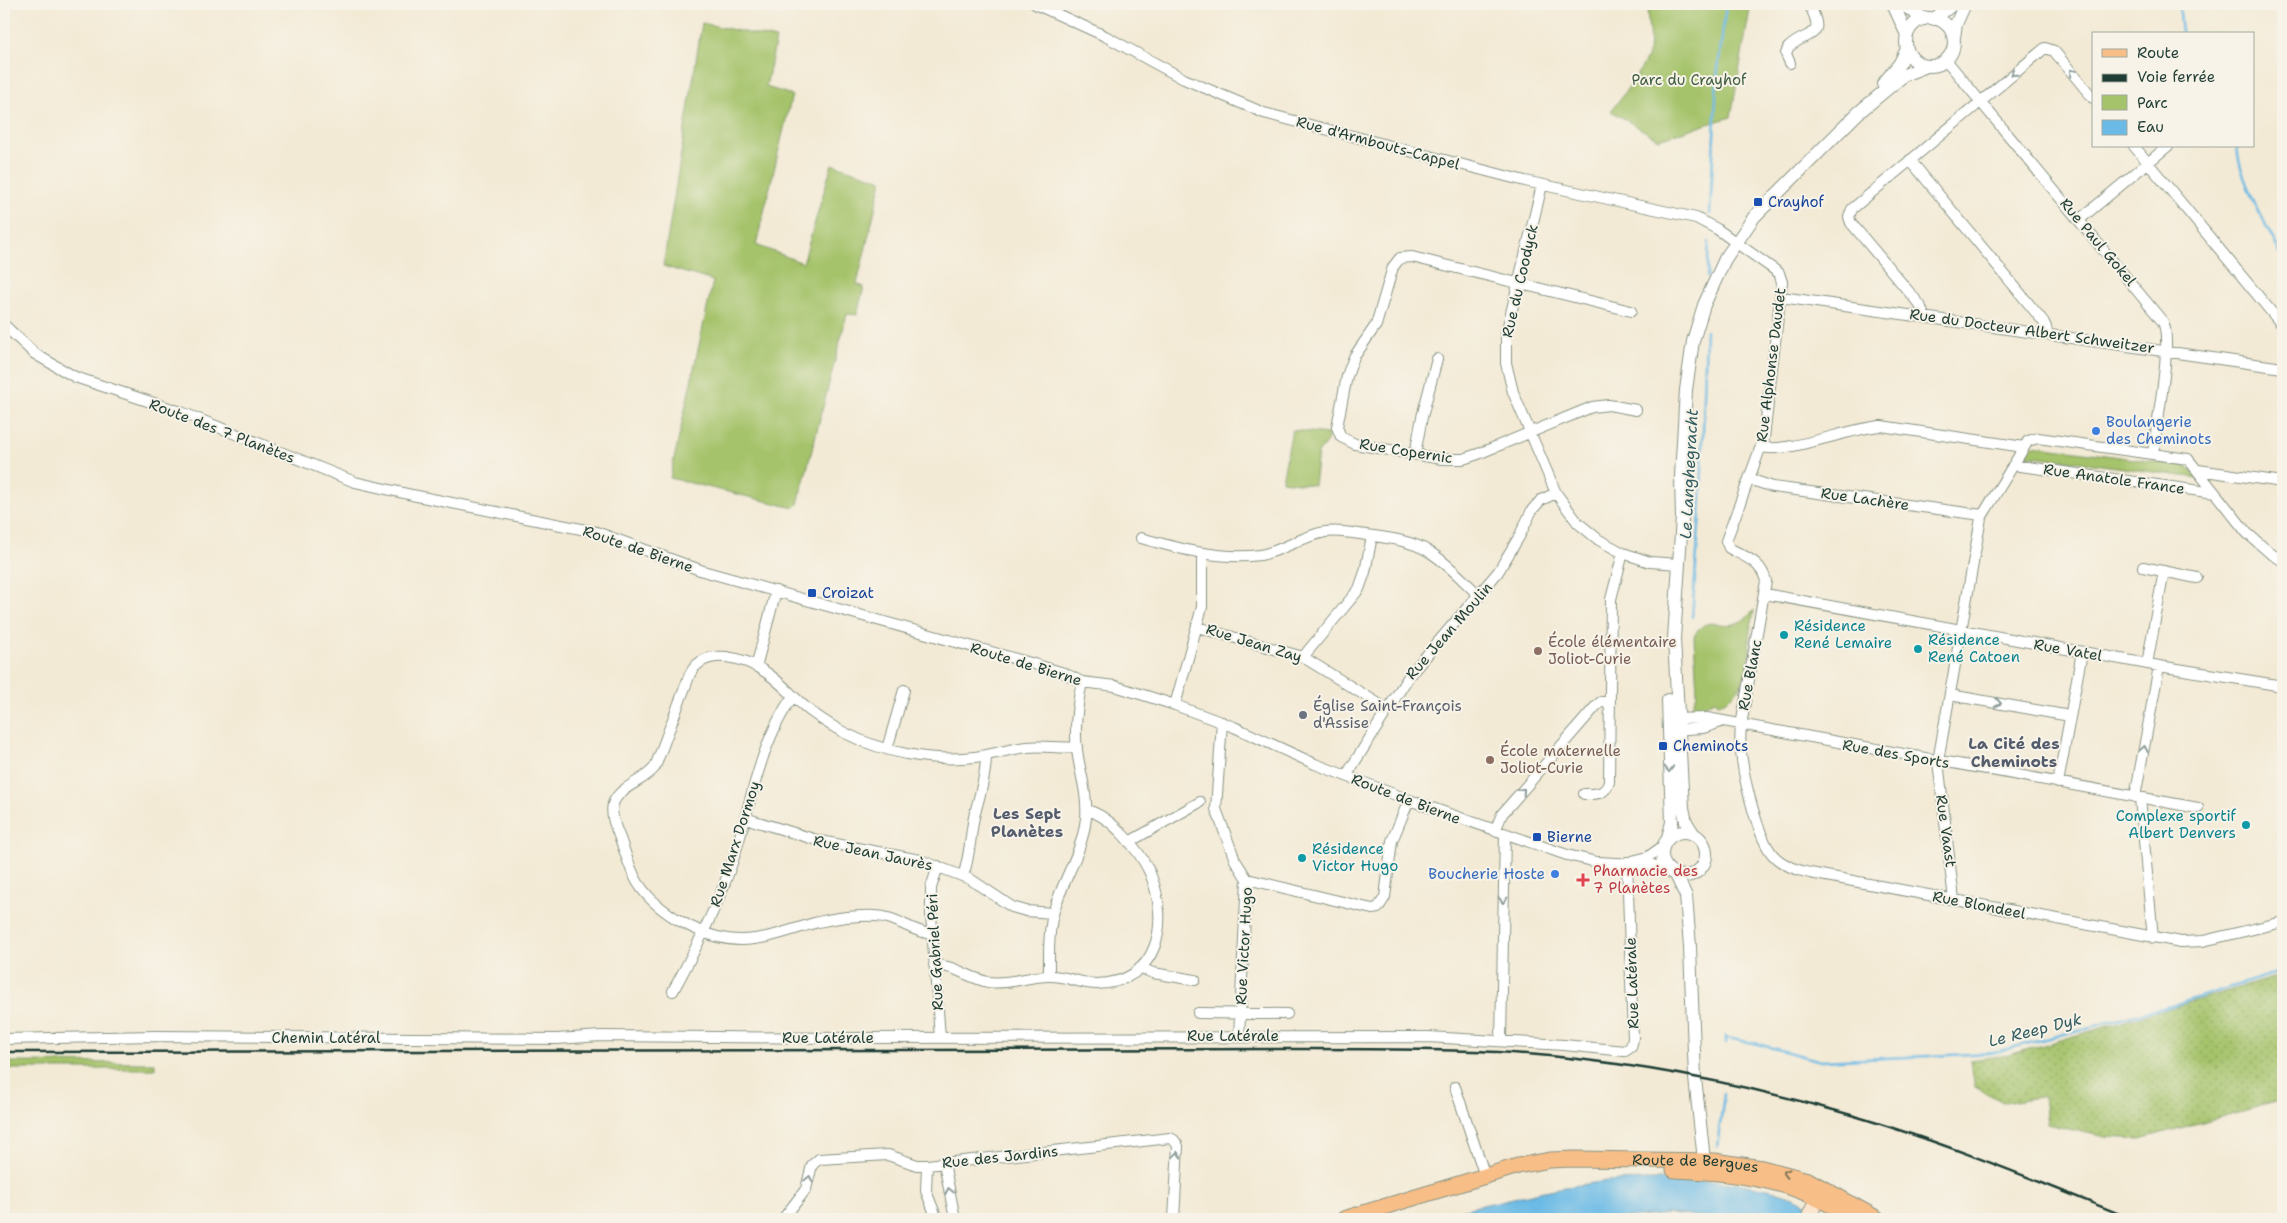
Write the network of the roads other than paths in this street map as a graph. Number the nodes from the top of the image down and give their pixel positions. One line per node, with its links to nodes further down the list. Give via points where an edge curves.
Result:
1 (1035, 4): 21 (street, Rue d'Armbouts-Cappel, via 1105,36 1184,79 1264,113)
2 (1809, 4): 12 (street, via 1816,18 1816,27 1812,34 1788,48 1786,54)
3 (1893, 4): 8 (street)
4 (1902, 4): 7 (street)
5 (1953, 4): 7 (street)
6 (1965, 4): 9 (street)
7 (1929, 19): 8 (street, via 1913,26); 9 (street, via 1948,26)
8 (1907, 36): 10 (street)
9 (1954, 37): 11 (street, via 1952,51)
10 (1907, 49): 13 (street, via 1915,60); 16 (street, via 1897,68)
11 (1946, 60): 13 (street); 15 (street, Rue Paul Gokel)
12 (1790, 63)
13 (1927, 66): 16 (street, via 1904,75)
14 (2092, 97): 15 (street, one-way to 15, via 2049,48 2043,49)
15 (1980, 101): 19 (street); 22 (street, Rue Paul Gokel)
16 (1858, 113): 23 (street, via 1762,208)
17 (2136, 148): 20 (street)
18 (2166, 148): 20 (street)
19 (1910, 160): 27 (street, via 1853,208 1849,217 1852,225 1922,308); 30 (street, via 2043,321)
20 (2148, 163): 22 (street); 29 (street)
21 (1542, 185): 23 (street, Rue d'Armbouts-Cappel, via 1696,218); 24 (street, Rue du Coodyck)
22 (2079, 220): 31 (street, Rue Paul Gokel, via 2160,318 2166,331)
23 (1735, 242): 25 (street, Rue Alphonse Daudet, via 1779,273 1782,282); 53 (street, via 1707,296 1693,341 1686,390 1682,518)
24 (1518, 283): 26 (street); 35 (street, Rue du Coodyck, via 1506,334 1506,356 1510,381); 38 (street, Rue Copernic, via 1412,257 1397,260 1376,325 1354,357 1348,372 1337,423 1340,435 1354,444)
25 (1780, 297): 27 (street, Rue du Docteur Albert Schweitzer); 36 (street, Rue Alphonse Daudet)
26 (1631, 311)
27 (1924, 316): 30 (street, Rue du Docteur Albert Schweitzer)
28 (4, 326): 46 (street, Route des 7 Planètes, via 42,359 82,380 181,412 354,482)
29 (2283, 326)
30 (2047, 334): 31 (street, Rue du Docteur Albert Schweitzer)
31 (2166, 350): 33 (street, Rue du Docteur Albert Schweitzer); 39 (street, Rue Paul Gokel)
32 (1437, 359): 38 (street)
33 (2283, 368)
34 (1636, 410): 35 (street, Rue Copernic, via 1596,406)
35 (1530, 433): 38 (street, Rue Copernic, via 1468,458 1448,460); 44 (street, Rue du Coodyck)
36 (1761, 447): 37 (street, Rue Anatole France, via 1779,448 1881,426); 42 (street, Rue Alphonse Daudet)
37 (2024, 447): 39 (street, Rue Anatole France, via 2028,441 2038,438); 40 (street)
38 (1415, 454)
39 (2153, 454): 41 (street, Rue Anatole France, via 2185,458)
40 (2013, 465): 45 (street, Rue Anatole France); 47 (street)
41 (2198, 470): 43 (street, Rue Anatole France); 45 (street)
42 (1749, 479): 47 (street, Rue Lachère, via 1773,487); 58 (street, Rue Blanc, via 1726,543 1758,565 1765,578)
43 (2283, 482)
44 (1556, 493): 50 (street, Rue du Coodyck, via 1582,527); 59 (street, Rue Jean Moulin, via 1541,500 1532,510 1507,558)
45 (2215, 493): 52 (street, via 2253,539)
46 (456, 504): 57 (street, Route de Bierne, via 596,532 678,563)
47 (1982, 515): 61 (street, Rue Vaast)
48 (1372, 536): 51 (street, via 1329,532 1264,554); 59 (street, via 1407,542 1429,551); 63 (street, via 1359,590)
49 (1141, 538): 51 (street)
50 (1623, 553): 53 (street, Rue du Coodyck, via 1650,562); 72 (street, via 1611,599)
51 (1202, 554): 60 (street, via 1203,597)
52 (2283, 561)
53 (1675, 564): 77 (street)
54 (2143, 567): 55 (street)
55 (2164, 571): 56 (street); 64 (street)
56 (2196, 578)
57 (776, 591): 66 (street); 67 (street, Route de Bierne, via 1064,673)
58 (1765, 594): 61 (street, Rue Vatel); 78 (street, Rue Blanc)
59 (1480, 596): 74 (street, Rue Jean Moulin, via 1415,669)
60 (1197, 627): 63 (street, Rue Jean Zay); 73 (street)
61 (1961, 630): 62 (street, Rue Vatel); 70 (street, Rue Vaast)
62 (2082, 652): 64 (street, Rue Vatel); 75 (street)
63 (1303, 657): 74 (street, Rue Jean Zay)
64 (2147, 664): 65 (street, Rue Vatel)
65 (2159, 666): 68 (street, Rue Vatel); 86 (street, one-way to 65)
66 (756, 667): 71 (street); 106 (street, via 718,656 704,659 696,665 658,763 620,793 613,805 614,819 641,887 674,918)
67 (1082, 682): 73 (street, Route de Bierne, via 1115,686); 79 (street)
68 (2283, 686)
69 (904, 690): 80 (street)
70 (1950, 695): 75 (street, one-way to 75); 82 (street, Rue Vaast)
71 (792, 696): 80 (street, via 834,727); 91 (street, Rue Marx Dormoy, via 766,746)
72 (1610, 700): 85 (street, via 1608,784 1600,794); 92 (street, one-way to 72, via 1502,814 1596,706)
73 (1175, 705): 76 (street, Route de Bierne)
74 (1387, 709): 83 (street, Rue Jean Moulin)
75 (2070, 716): 84 (street)
76 (1222, 722): 83 (street, Route de Bierne); 102 (street, Rue Victor Hugo, via 1216,809 1235,860)
77 (1673, 724): 78 (street, Rue des Sports, via 1703,728 1720,722); 93 (street, via 1683,808); 95 (street, one-way to 95, via 1672,822)
78 (1741, 726): 82 (street, Rue des Sports); 100 (street, Rue Blanc, via 1742,766 1763,840 1779,861)
79 (1076, 747): 81 (street, via 1026,747); 90 (street, via 1086,792)
80 (887, 749): 81 (street, via 929,757)
81 (986, 755): 101 (street, via 984,779)
82 (1938, 761): 84 (street, Rue des Sports); 103 (street, Rue Vaast)
83 (1346, 776): 87 (street, Route de Bierne)
84 (2058, 783): 86 (street, Rue des Sports)
85 (1584, 794)
86 (2137, 797): 89 (street, Rue des Sports); 108 (street)
87 (1409, 800): 92 (street, Route de Bierne); 102 (street, Rue Victor Hugo, via 1392,841 1385,897 1378,908)
88 (1200, 802): 94 (street)
89 (2198, 808)
90 (1086, 810): 94 (street, via 1104,818); 104 (street, via 1080,850)
91 (746, 818): 97 (street, Rue Jean Jaurès, via 811,839 906,856); 106 (street, Rue Marx Dormoy, via 722,892)
92 (1500, 832): 96 (street, Route de Bierne, via 1575,858); 122 (street, one-way to 122)
93 (1693, 833): 95 (street, via 1680,832); 99 (street, via 1702,841 1706,852 1704,864)
94 (1129, 842): 111 (street, via 1150,874 1160,913 1158,938)
95 (1665, 842): 96 (street, Route de Bierne, via 1648,857); 98 (street, via 1662,857)
96 (1627, 863): 98 (street, Route de Bierne, via 1656,865); 122 (street, Rue Latérale, via 1631,1047 1622,1051)
97 (938, 866): 101 (street, Rue Jean Jaurès); 107 (street, Rue Gabriel Péri, via 931,888)
98 (1672, 872): 99 (street, via 1686,876); 109 (street, via 1686,896)
99 (1697, 872): 109 (street, via 1692,887)
100 (1804, 872): 103 (street, Rue Blondeel)
101 (963, 876): 104 (street, Rue Jean Jaurès, via 1012,908)
102 (1247, 879): 116 (street, Rue Victor Hugo)
103 (1954, 900): 108 (street, Rue Blondeel)
104 (1053, 913): 112 (street)
105 (2283, 922): 108 (street, Rue Blondeel, via 2197,942)
106 (704, 932): 107 (street, via 729,939 752,940 819,922 875,916 892,918); 114 (street, Rue Marx Dormoy)
107 (932, 934): 110 (street, Rue Gabriel Péri)
108 (2154, 938)
109 (1690, 947): 126 (street)
110 (934, 965): 112 (street, via 996,982); 121 (street, Rue Gabriel Péri)
111 (1140, 968): 112 (street, via 1125,978 1100,984); 113 (street)
112 (1049, 976)
113 (1195, 980)
114 (674, 991)
115 (1198, 1013): 116 (street, Rue Victor Hugo)
116 (1241, 1014): 117 (street, Rue Victor Hugo); 118 (street, Rue Victor Hugo)
117 (1287, 1014)
118 (1240, 1036): 121 (street, Rue Latérale); 122 (street, Rue Latérale)
119 (647, 1037): 120 (street, Chemin Latéral); 121 (street, Rue Latérale)
120 (4, 1038)
121 (940, 1038)
122 (1502, 1040)
123 (1455, 1087): 127 (street)
124 (944, 1163): 125 (street, Rue des Jardins); 131 (street, one-way to 124); 132 (street, Rue des Jardins, one-way to 124, via 1178,1147 1171,1138)
125 (927, 1165): 129 (street, Rue des Jardins, one-way to 125, via 806,1189 812,1165 819,1159 888,1155); 130 (street, via 926,1191)
126 (1701, 1166): 127 (main road, Route de Bergues, via 1558,1159); 128 (main road, Route de Bergues, via 1735,1163 1804,1178)
127 (1486, 1176): 133 (main road, Route de Bergues)
128 (1820, 1205): 134 (main road, Route de Bergues); 135 (main road, Route de Bergues)
129 (783, 1219)
130 (937, 1219)
131 (955, 1219)
132 (1174, 1219)
133 (1344, 1219)
134 (1858, 1219)
135 (1878, 1219)

